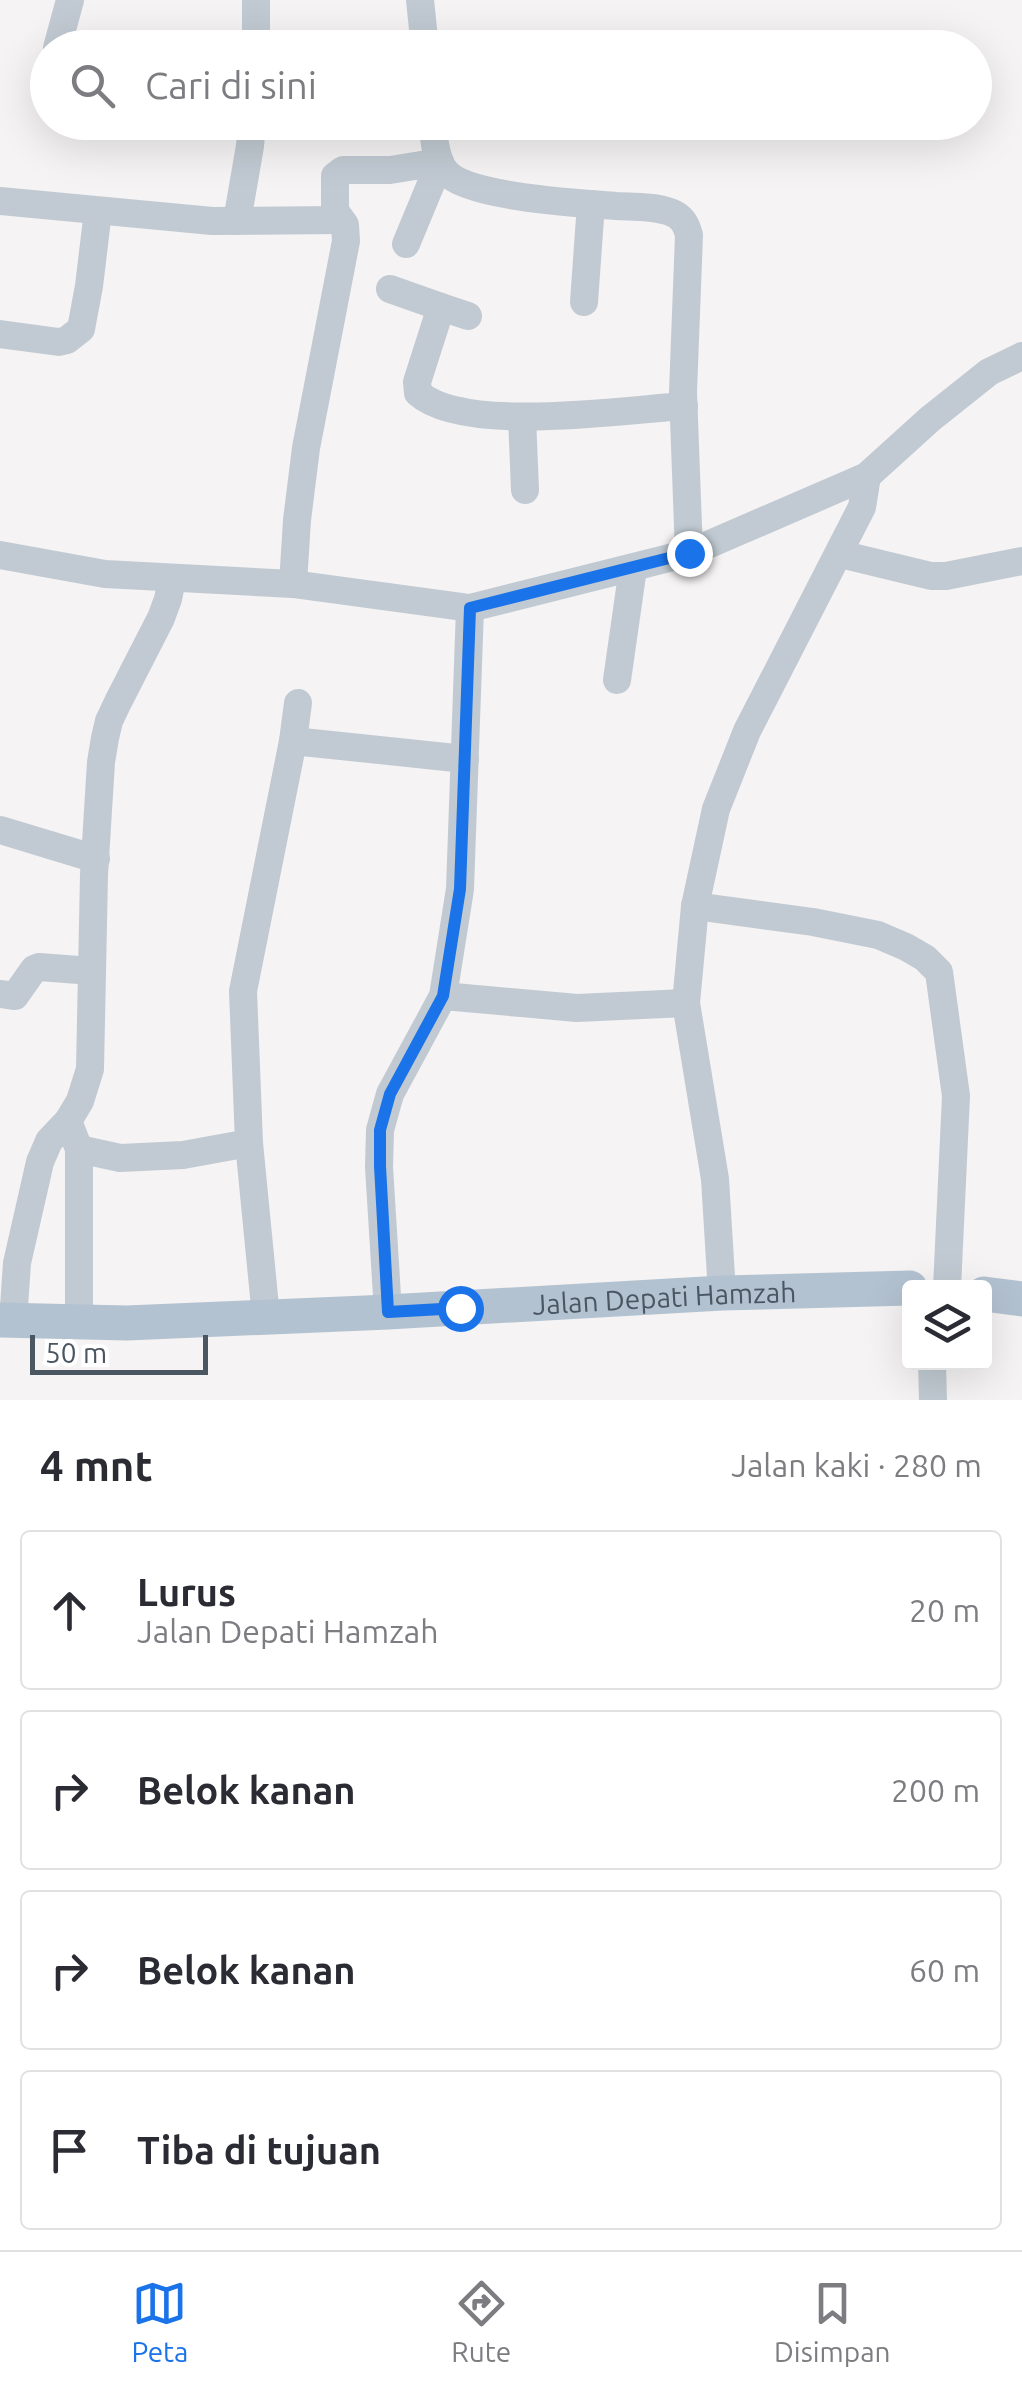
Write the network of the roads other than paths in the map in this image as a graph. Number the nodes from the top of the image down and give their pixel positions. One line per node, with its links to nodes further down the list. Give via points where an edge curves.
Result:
1 (70, 0): 4 (street)
2 (256, 0): 5 (street)
3 (420, 0): 6 (street)
4 (62, 30)
5 (256, 30)
6 (423, 30)
7 (250, 140): 14 (street)
8 (436, 140): 9 (street)
9 (440, 162): 11 (street, via 444,172 472,187); 13 (street, via 343,170 335,176); 15 (street)
10 (0, 202): 12 (street)
11 (591, 204): 17 (street); 20 (street, via 668,211 686,223)
12 (98, 210): 14 (street); 18 (street, via 81,329 60,342)
13 (339, 220): 14 (street); 30 (street, via 346,242 306,448)
14 (237, 221)
15 (406, 244)
16 (390, 289): 21 (street, via 455,311 420,372 418,393 475,415)
17 (584, 302)
18 (0, 334)
19 (1022, 356): 22 (street, via 988,372)
20 (684, 406): 21 (street); 24 (street)
21 (522, 417): 23 (street)
22 (867, 476): 24 (street); 25 (street, via 862,508)
23 (524, 490)
24 (689, 553): 28 (street)
25 (840, 554): 27 (street, via 931,576); 38 (street, via 746,731 716,808)
26 (0, 555): 29 (street)
27 (1022, 561)
28 (633, 568): 31 (street); 32 (street)
29 (172, 578): 30 (street); 37 (street, via 161,618 109,720)
30 (293, 584): 31 (street)
31 (470, 608): 35 (street)
32 (618, 680)
33 (298, 703): 34 (street)
34 (293, 741): 35 (street); 44 (street, via 243,991)
35 (465, 759): 41 (street, via 460,889)
36 (0, 830): 37 (street)
37 (96, 859): 39 (street)
38 (696, 906): 42 (street); 46 (street, via 878,935 939,972 956,1096)
39 (92, 971): 40 (street, via 39,966 16,996); 43 (street, via 90,1069)
40 (0, 994)
41 (443, 996): 42 (street, via 577,1008); 51 (street, via 390,1094 380,1130)
42 (686, 1003): 48 (street, via 715,1179)
43 (68, 1121): 45 (street); 53 (street, via 40,1162)
44 (249, 1144): 45 (street, via 120,1158); 52 (street)
45 (79, 1148): 54 (street)
46 (947, 1280)
47 (902, 1288): 48 (main road, Jalan Depati Hamzah)
48 (722, 1293): 51 (main road, Jalan Depati Hamzah)
49 (992, 1295): 50 (main road)
50 (1022, 1299)
51 (388, 1312): 52 (main road, Jalan Depati Hamzah)
52 (266, 1317): 54 (main road, Jalan Depati Hamzah)
53 (6, 1321): 54 (main road, Jalan Depati Hamzah)
54 (79, 1322)
55 (932, 1370): 56 (street)
56 (932, 1400)

